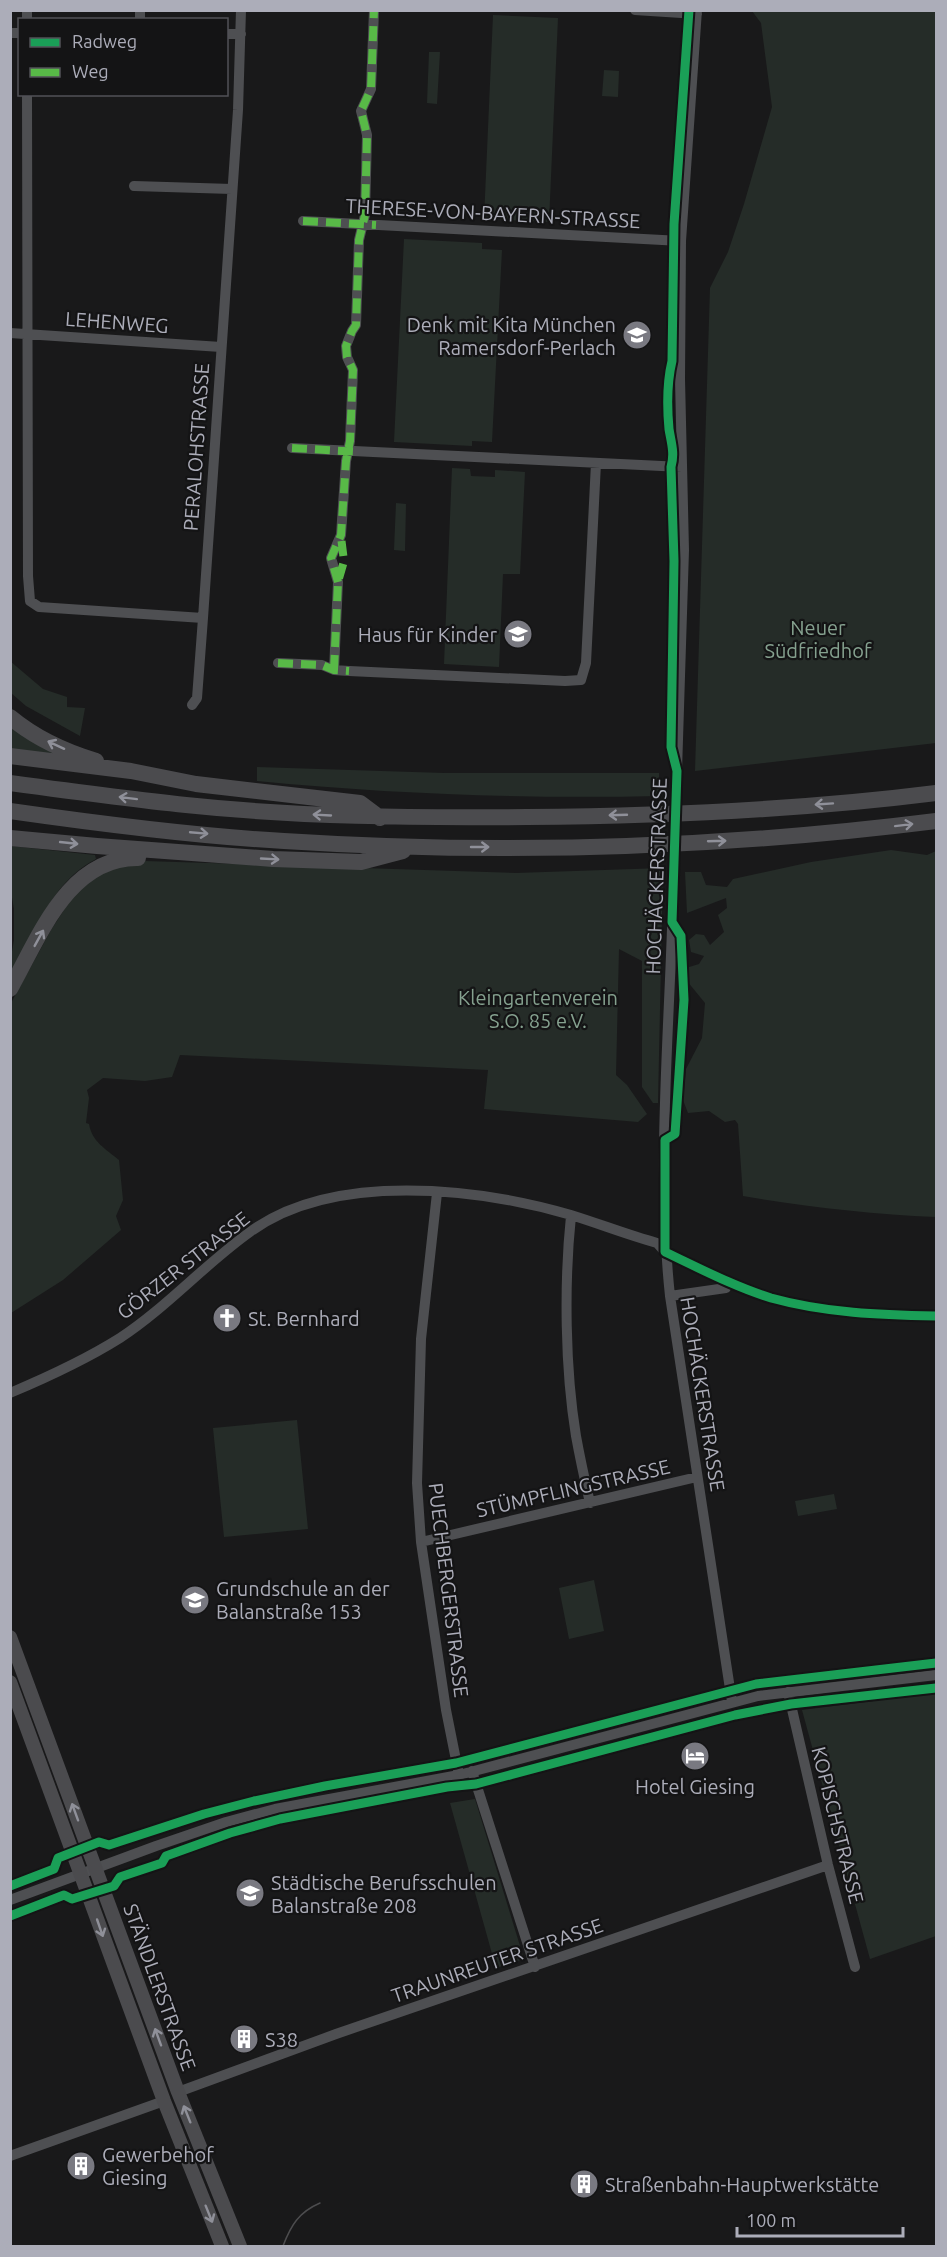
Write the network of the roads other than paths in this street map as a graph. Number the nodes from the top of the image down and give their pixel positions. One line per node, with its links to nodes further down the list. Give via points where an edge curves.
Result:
1 (241, 10): 6 (street, PERALOHSTRASSE)
2 (374, 10): 11 (street, via 371,89 361,111 367,135)
3 (635, 10): 4 (street)
4 (697, 12): 12 (street, HOCHÄCKERSTRASSE)
5 (228, 34): 6 (street)
6 (241, 34): 9 (street, PERALOHSTRASSE)
7 (27, 96): 14 (street)
8 (134, 186): 9 (street)
9 (232, 189): 15 (street, PERALOHSTRASSE)
10 (303, 221): 11 (street, THERESE-VON-BAYERN-STRASSE)
11 (362, 224): 12 (street, THERESE-VON-BAYERN-STRASSE); 17 (street, via 356,325 346,346 352,370)
12 (681, 241): 19 (street, HOCHÄCKERSTRASSE)
13 (10, 333): 14 (street, LEHENWEG)
14 (28, 334): 15 (street, LEHENWEG); 20 (street, via 30,601 39,607)
15 (221, 346): 20 (street, PERALOHSTRASSE)
16 (292, 448): 17 (street)
17 (347, 451): 18 (street); 22 (street, via 341,535 331,558 338,582)
18 (596, 463): 19 (street); 22 (street, via 586,663 581,680)
19 (682, 467): 38 (street, HOCHÄCKERSTRASSE, bridge, via 684,586 665,1140)
20 (202, 618): 23 (street, PERALOHSTRASSE, via 196,698)
21 (278, 663): 22 (street, via 322,665)
22 (334, 670)
23 (192, 705)
24 (10, 717): 26 (highway, one-way to 24, via 80,756)
25 (10, 756): 26 (highway)
26 (131, 771): 30 (highway, via 196,784 360,802)
27 (10, 783): 30 (highway, one-way to 27, via 187,805)
28 (936, 793): 30 (highway, one-way to 30, via 697,813)
29 (10, 811): 33 (highway, one-way to 33, via 283,841)
30 (380, 818)
31 (936, 821): 33 (highway, one-way to 31, via 763,840)
32 (10, 838): 34 (highway, one-way to 34)
33 (422, 846): 34 (highway, one-way to 33, via 361,862)
34 (212, 855): 35 (highway, one-way to 34, via 63,897 76,882 102,864 123,857)
35 (10, 989)
36 (436, 1193): 37 (street, GÖRZER STRASSE, via 490,1198); 42 (street, GÖRZER STRASSE, via 350,1194 305,1204 282,1214 250,1231 121,1337 54,1375); 45 (street, PUECHBERGERSTRASSE, via 418,1389)
37 (571, 1216): 38 (street, GÖRZER STRASSE, via 657,1243); 44 (street, via 567,1290 572,1394)
38 (665, 1252): 39 (street, GÖRZER STRASSE); 40 (street, HOCHÄCKERSTRASSE)
39 (729, 1281): 40 (street, via 726,1288); 41 (street, GÖRZER STRASSE, via 803,1306)
40 (670, 1296): 43 (street, HOCHÄCKERSTRASSE)
41 (936, 1316)
42 (10, 1393)
43 (697, 1477): 44 (street, STÜMPFLINGSTRASSE); 50 (street, HOCHÄCKERSTRASSE)
44 (590, 1503): 45 (street, STÜMPFLINGSTRASSE)
45 (421, 1542): 52 (street, PUECHBERGERSTRASSE)
46 (10, 1637): 54 (main road, STÄNDLERSTRASSE, one-way to 46)
47 (936, 1675): 49 (street)
48 (10, 1682): 55 (main road, STÄNDLERSTRASSE)
49 (788, 1692): 50 (street); 53 (street, KOPISCHSTRASSE)
50 (732, 1702): 51 (street)
51 (472, 1771): 52 (street); 57 (street)
52 (459, 1774): 54 (street, via 257,1814)
53 (828, 1865): 57 (street, TRAUNREUTER STRASSE); 58 (street, KOPISCHSTRASSE)
54 (95, 1867): 55 (street); 59 (main road, STÄNDLERSTRASSE, one-way to 54)
55 (81, 1873): 56 (street); 60 (main road, STÄNDLERSTRASSE, one-way to 60)
56 (10, 1900)
57 (535, 1967): 59 (street, TRAUNREUTER STRASSE)
58 (855, 1967)
59 (178, 2092): 63 (main road, STÄNDLERSTRASSE, one-way to 59)
60 (164, 2101): 61 (street); 62 (main road, STÄNDLERSTRASSE, one-way to 62)
61 (10, 2156)
62 (222, 2247)
63 (240, 2247)

